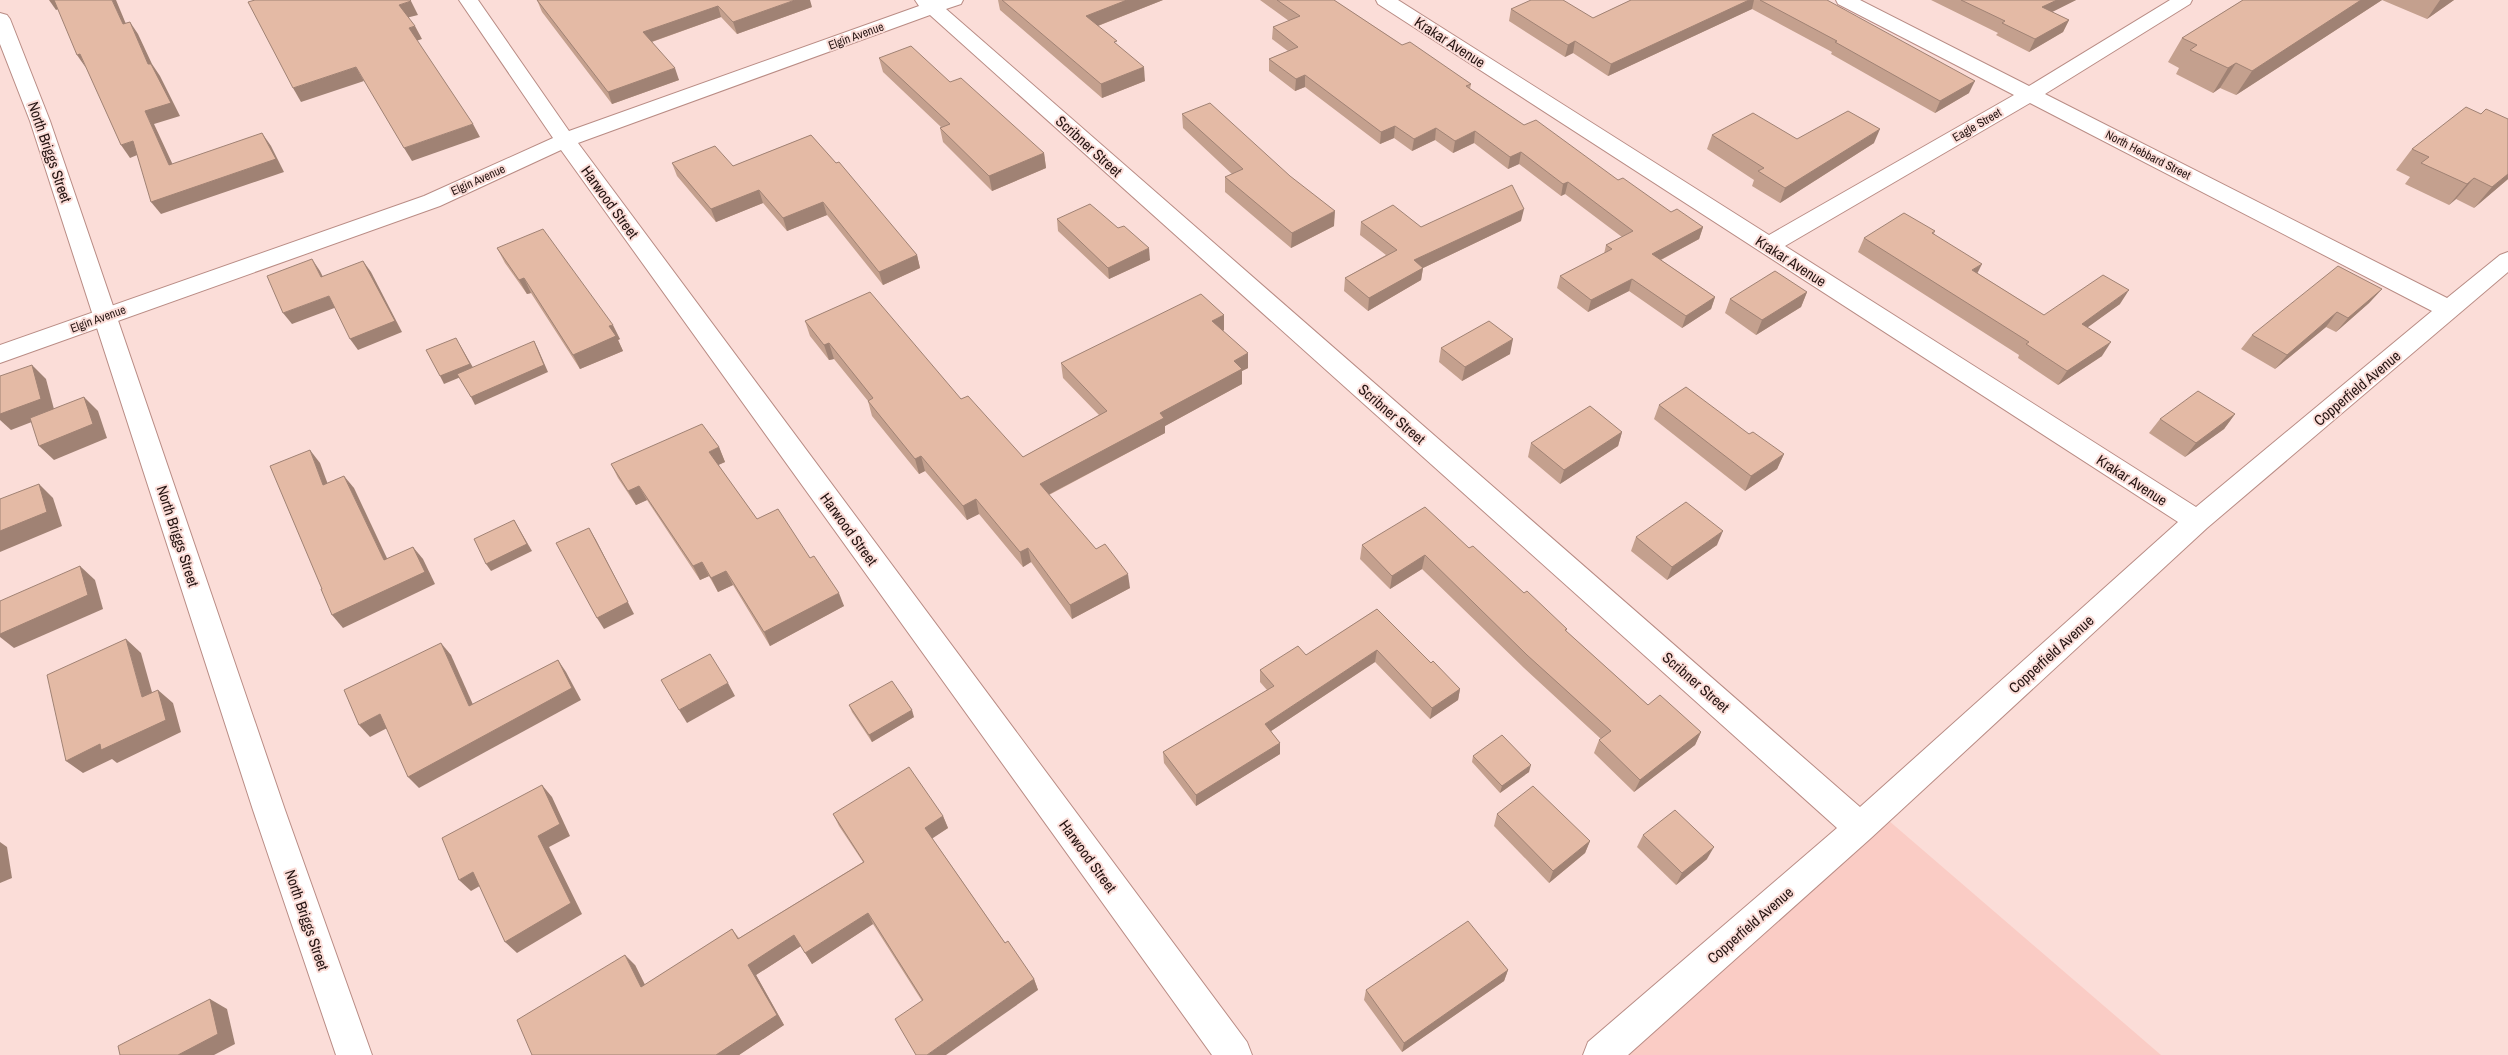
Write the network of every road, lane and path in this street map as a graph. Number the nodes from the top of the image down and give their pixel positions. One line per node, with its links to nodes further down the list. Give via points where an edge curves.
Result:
1 (468, 0): 8 (street, Harwood Street)
2 (1385, 0): 9 (street, Krakar Avenue)
3 (1845, 0): 7 (street, North Hebbard Street)
4 (2183, 0): 7 (street, Eagle Street)
5 (937, 3): 8 (street, Elgin Avenue); 15 (street, Scribner Street)
6 (0, 19): 12 (street, North Briggs Street, via 40,121)
7 (2029, 95): 9 (street, Eagle Street); 11 (street, North Hebbard Street)
8 (566, 140): 12 (street, Elgin Avenue, via 432,201); 17 (street, Harwood Street)
9 (1767, 246): 14 (street, Krakar Avenue)
10 (2508, 260): 11 (street, Copperfield Avenue)
11 (2451, 310): 14 (street, Copperfield Avenue)
12 (105, 316): 13 (street, Elgin Avenue); 16 (street, North Briggs Street)
13 (0, 354)
14 (2197, 521): 15 (street, Copperfield Avenue)
15 (1860, 828): 18 (street, Copperfield Avenue)
16 (354, 1055)
17 (1234, 1055)
18 (1601, 1055)

